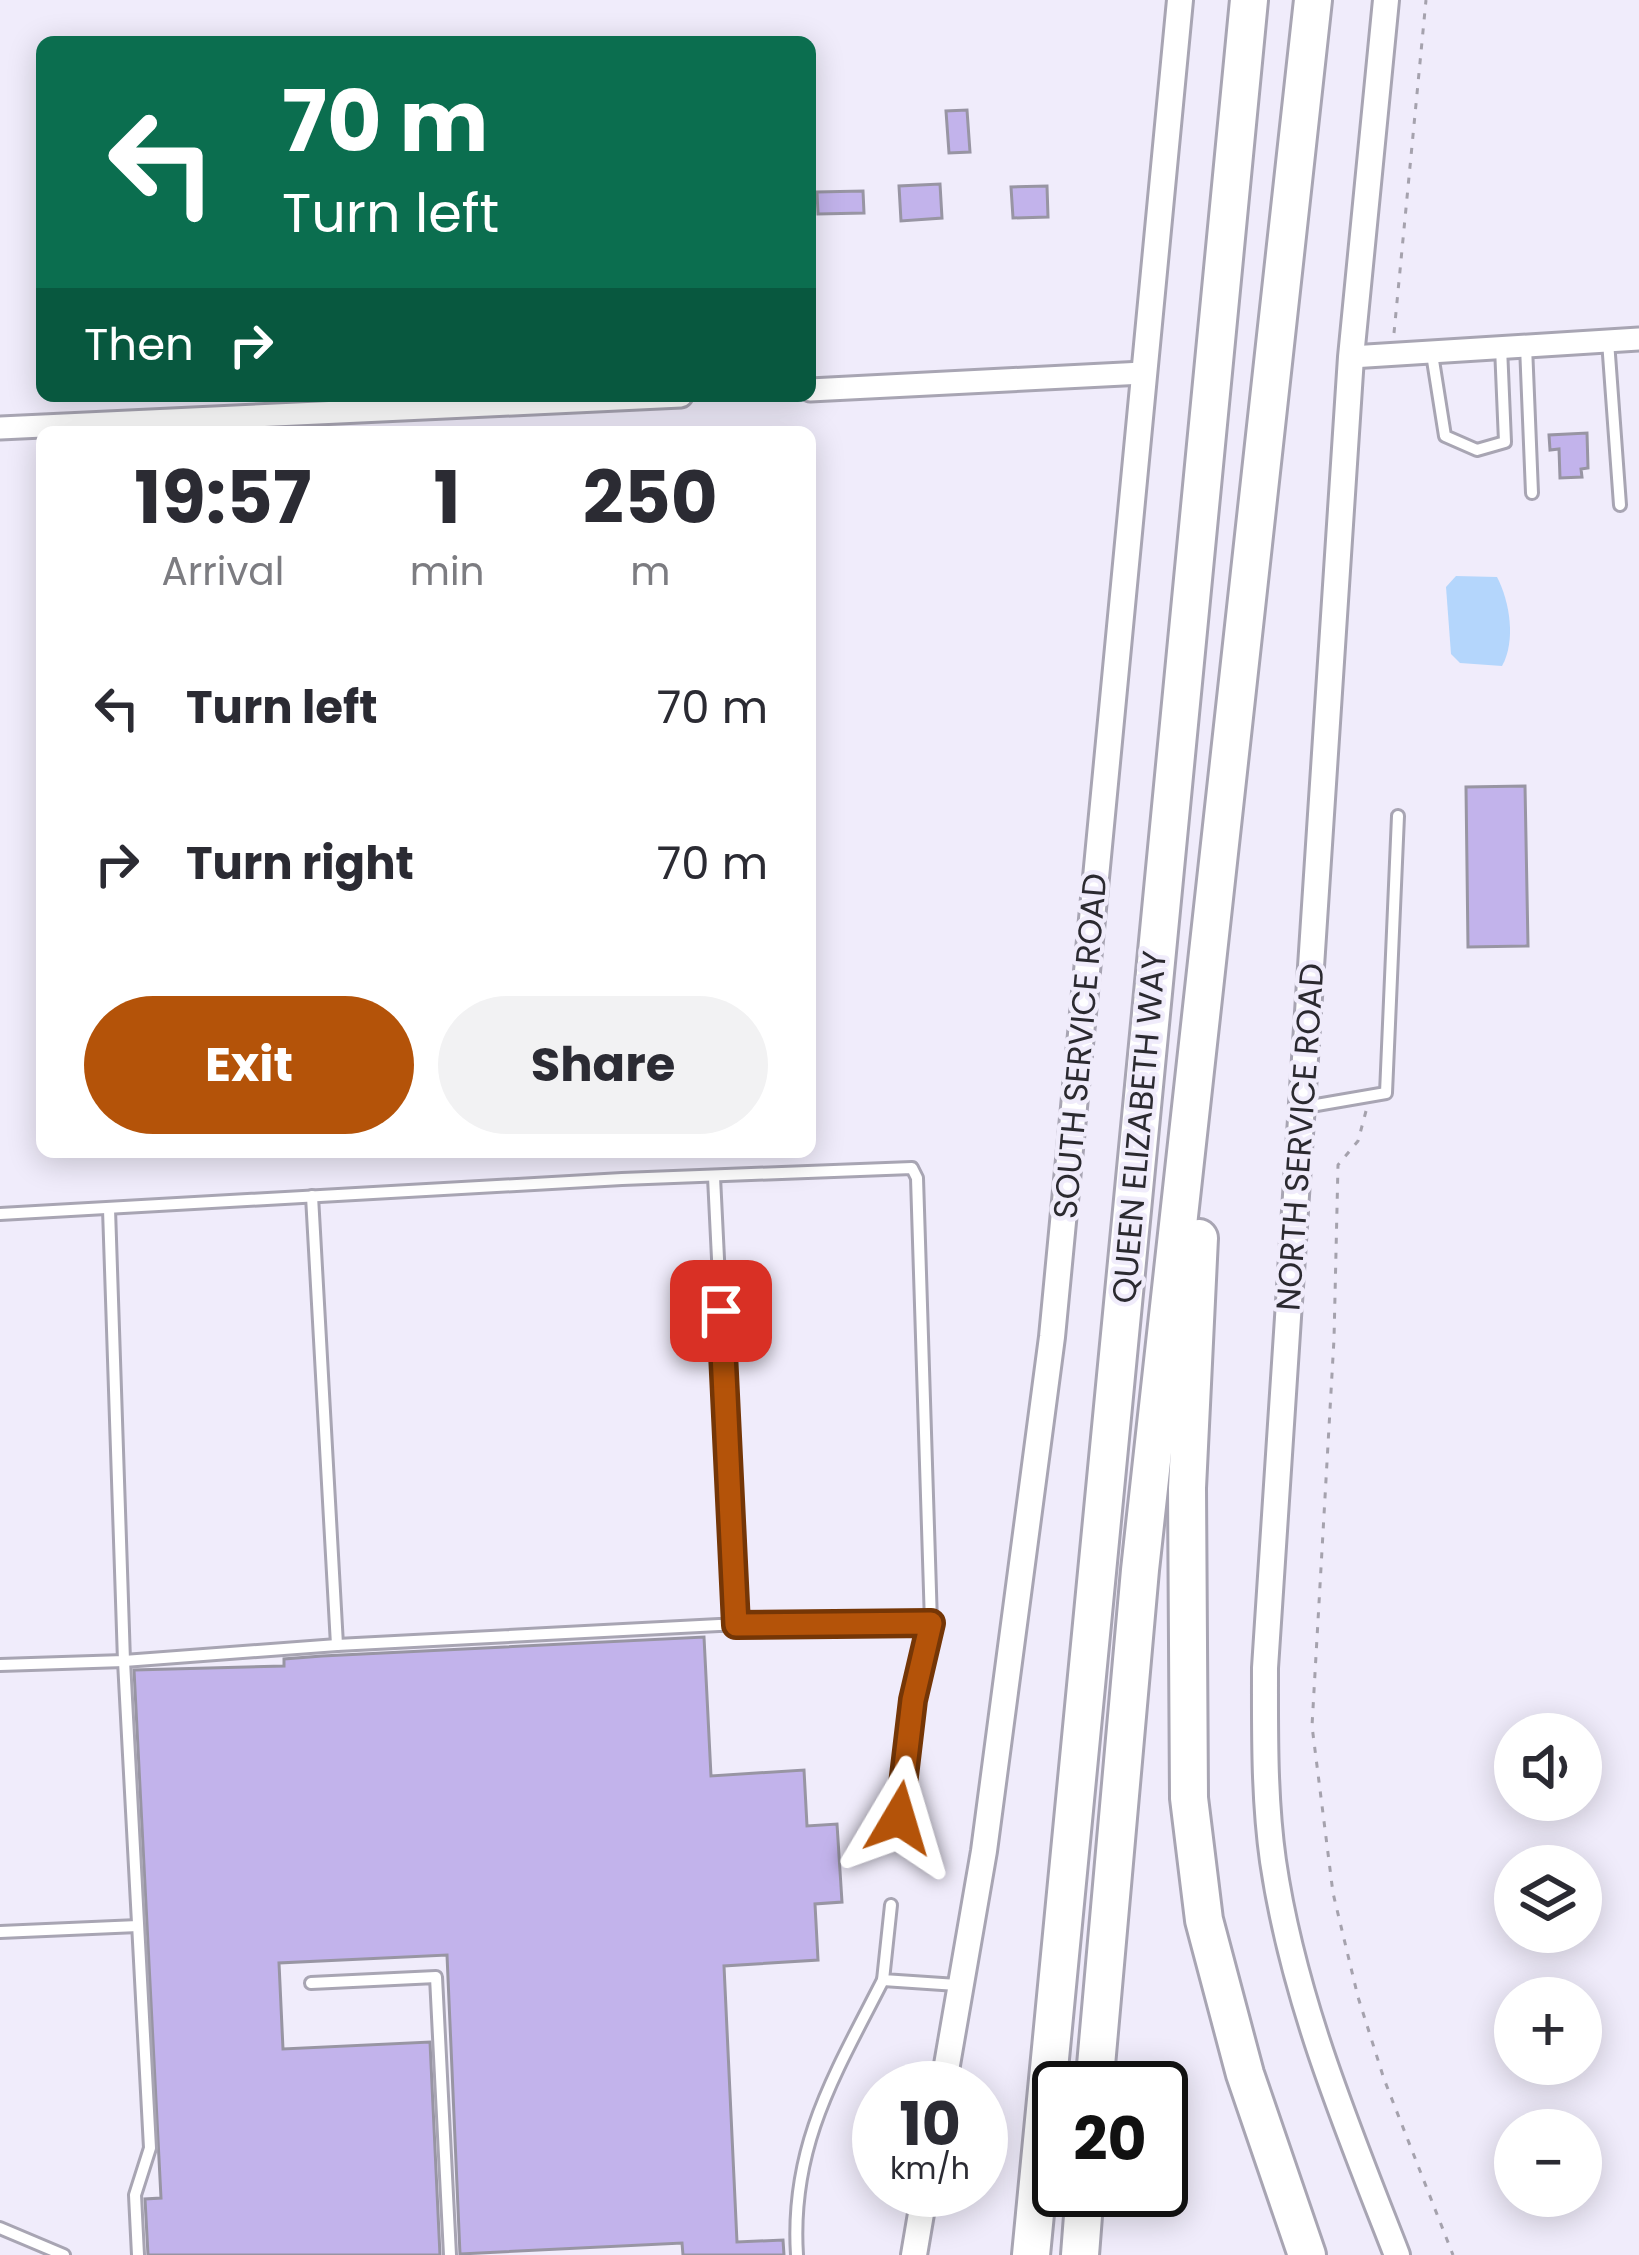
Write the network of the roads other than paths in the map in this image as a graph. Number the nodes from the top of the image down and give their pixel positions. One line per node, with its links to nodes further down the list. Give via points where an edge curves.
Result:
1 (1180, 0): 11 (street, SOUTH SERVICE ROAD)
2 (1249, 0): 48 (highway, QUEEN ELIZABETH WAY)
3 (1313, 0): 20 (highway, QUEEN ELIZABETH WAY)
4 (1387, 0): 10 (street, NORTH SERVICE ROAD)
5 (1639, 339): 6 (street)
6 (1608, 341): 7 (street); 18 (lane)
7 (1526, 346): 8 (street); 17 (lane)
8 (1501, 347): 9 (street); 9 (lane, via 1505,442 1477,450 1445,436)
9 (1431, 352): 10 (street)
10 (1351, 356): 21 (street, NORTH SERVICE ROAD)
11 (1143, 373): 12 (street); 37 (street, SOUTH SERVICE ROAD, via 1052,1337)
12 (816, 390)
13 (553, 402): 15 (street)
14 (36, 426): 16 (street)
15 (43, 426)
16 (0, 428)
17 (1532, 493)
18 (1620, 505)
19 (1398, 817): 21 (lane, via 1386,1093)
20 (1214, 897): 39 (highway, QUEEN ELIZABETH WAY); 50 (highway, via 1187,1488 1190,1798 1204,1920 1245,2074)
21 (1302, 1108): 51 (street, NORTH SERVICE ROAD, via 1265,1668 1268,1812 1293,1958 1332,2089)
22 (714, 1177): 23 (lane); 26 (lane, via 912,1168); 27 (lane)
23 (312, 1196): 24 (lane); 28 (lane)
24 (109, 1209): 25 (lane); 29 (lane)
25 (0, 1214)
26 (931, 1623): 27 (lane); 31 (lane)
27 (736, 1625): 28 (lane)
28 (337, 1645): 29 (lane)
29 (124, 1661): 30 (lane); 33 (lane)
30 (0, 1665)
31 (899, 1818)
32 (891, 1905): 35 (lane)
33 (138, 1926): 34 (lane); 44 (lane, via 150,2149 135,2195)
34 (0, 1932)
35 (883, 1981): 37 (lane); 46 (lane, via 822,2100 799,2172)
36 (311, 1983): 45 (lane, via 436,1977)
37 (961, 1986): 38 (street, SOUTH SERVICE ROAD)
38 (948, 2061)
39 (1096, 2061)
40 (920, 2217): 47 (street)
41 (1083, 2217): 49 (highway)
42 (0, 2228): 43 (lane)
43 (64, 2255)
44 (138, 2255)
45 (450, 2255)
46 (796, 2255)
47 (914, 2255)
48 (1031, 2255)
49 (1079, 2255)
50 (1307, 2255)
51 (1397, 2255)

